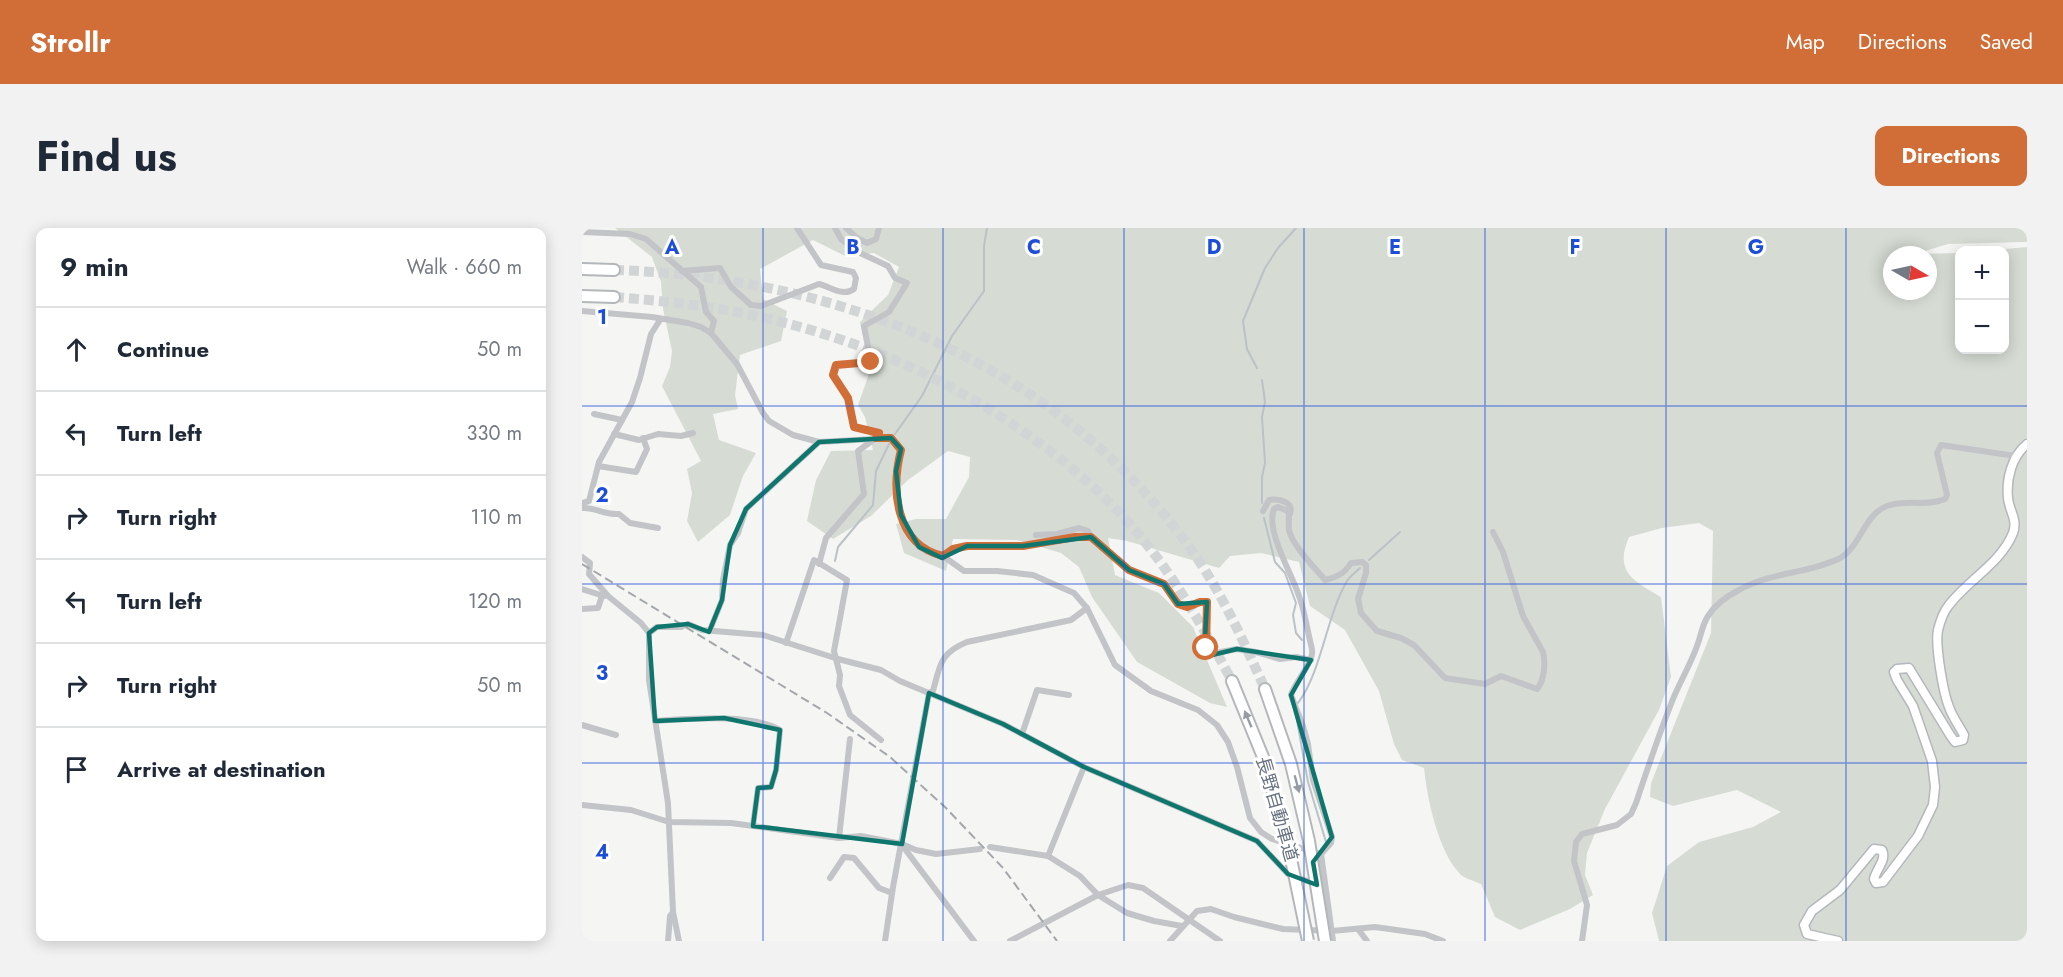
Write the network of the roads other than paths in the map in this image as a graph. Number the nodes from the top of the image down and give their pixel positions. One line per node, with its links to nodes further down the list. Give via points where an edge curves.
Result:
1 (797, 228): 8 (street, via 821,265 853,272 854,289 843,293 819,284 762,306 751,305 730,287 720,268)
2 (835, 228): 19 (street, via 841,239 858,252 888,266 895,278 907,283 889,312 864,326 871,362 836,365 833,375 848,398 854,427 879,433)
3 (846, 228): 4 (street, via 867,243 876,239)
4 (879, 228)
5 (582, 232): 8 (street, via 630,234 646,239)
6 (582, 269): 7 (highway)
7 (614, 270)
8 (682, 272): 13 (street, via 701,287 706,312 714,321)
9 (582, 296): 10 (highway)
10 (614, 297)
11 (582, 311): 12 (street)
12 (660, 320): 13 (street, via 688,323); 15 (street, via 651,334 632,402)
13 (711, 333): 20 (street, via 737,364 769,421 793,435)
14 (594, 414): 15 (street)
15 (622, 420): 17 (street)
16 (693, 433): 18 (street)
17 (614, 434): 18 (street); 23 (street)
18 (643, 438): 23 (street, via 647,449 636,472)
19 (876, 438): 20 (street); 32 (street, via 891,438 901,450 896,496 905,526 919,547); 34 (street, via 858,451 864,494 826,537)
20 (819, 442): 39 (street, via 746,509 730,545 722,600)
21 (2027, 444): 22 (main road)
22 (2016, 456): 86 (street, via 1941,445 1937,453 1945,499 1885,507 1870,519 1854,547 1843,556 1757,581 1717,605 1706,620 1671,704 1631,814 1611,828 1582,834 1576,842 1574,861 1587,905); 87 (main road, via 2009,474 2008,499 2015,524 2012,535 2004,549 1949,605 1938,630 1945,694 1963,740 1955,742 1909,668 1897,669 1897,680 1913,706 1932,761 1933,805 1918,836 1883,882 1876,883 1874,879 1884,853 1874,849 1840,890 1812,911 1804,925 1807,934)
23 (598, 466): 24 (street, via 589,501)
24 (582, 503)
25 (582, 508): 28 (street, via 619,514 630,523)
26 (1263, 511): 27 (street, via 1269,500 1282,500 1289,504)
27 (1289, 514): 29 (street, via 1293,540 1325,580 1338,577 1351,563 1366,565 1358,599 1361,613 1377,631 1414,645 1445,678 1485,684 1501,676 1537,689 1543,675 1543,652 1523,616); 43 (street, via 1278,507 1271,520 1300,596)
28 (658, 528)
29 (1493, 532)
30 (1036, 535): 31 (street, via 1079,528)
31 (1091, 537): 32 (street, via 1023,546 967,546); 43 (street, via 1129,570 1164,584 1178,604 1187,607 1207,602 1205,642 1209,654 1237,649 1280,659)
32 (943, 556): 37 (street, via 967,572 1033,574 1074,593)
33 (582, 557): 36 (street, via 590,563 589,574)
34 (819, 564): 41 (street, via 814,560); 42 (street, via 847,580 834,651)
35 (582, 589): 36 (street)
36 (605, 596): 38 (street, via 598,608); 40 (street)
37 (1087, 608): 46 (street, via 1071,620 952,648); 62 (street, via 1115,665 1151,692 1198,710 1217,725 1237,767 1250,818 1261,832)
38 (582, 609)
39 (710, 630): 40 (street, via 688,624 657,627); 41 (street, via 763,635)
40 (649, 633): 48 (street, via 649,680)
41 (786, 643): 42 (street)
42 (838, 659): 46 (street, via 881,670); 53 (street, via 839,686 850,715)
43 (1311, 660): 62 (street, via 1291,695 1332,837)
44 (1232, 681): 81 (highway, 長野自動車道, one-way to 44, bridge, via 1286,834 1263,757)
45 (1265, 688): 82 (highway, 長野自動車道, one-way to 82, bridge, via 1291,764 1310,841)
46 (929, 693): 50 (street); 59 (street)
47 (1069, 695): 50 (street, via 1036,690)
48 (655, 721): 56 (street); 57 (street, via 724,718 770,724 780,730 776,770 771,786 758,788)
49 (582, 725): 51 (street)
50 (1022, 734): 54 (street)
51 (616, 735)
52 (850, 739): 58 (street)
53 (881, 740)
54 (1084, 767): 63 (street); 65 (street, via 1257,841 1288,874)
55 (582, 805): 56 (street, via 631,810)
56 (669, 822): 57 (street); 68 (street)
57 (753, 825): 58 (street)
58 (839, 838): 59 (street, via 861,836)
59 (902, 844): 61 (street, via 936,854); 66 (street); 77 (street)
60 (990, 847): 63 (street)
61 (980, 849)
62 (1321, 854): 65 (street)
63 (1048, 856): 67 (street, via 1080,876)
64 (830, 878): 66 (street, via 844,857 854,858 879,888)
65 (1326, 889): 72 (street)
66 (892, 893): 73 (street)
67 (1098, 895): 69 (street, via 1124,886 1138,886); 70 (street, via 1127,913); 78 (street)
68 (673, 912): 74 (street); 75 (street)
69 (1189, 919): 70 (street); 72 (street, via 1197,911 1211,909 1283,929); 80 (street)
70 (1182, 927): 79 (street)
71 (1358, 929): 72 (street); 84 (street); 85 (street, via 1425,934)
72 (1332, 932): 83 (street)
73 (885, 940): 76 (street)
74 (668, 941)
75 (679, 941)
76 (892, 941)
77 (974, 941)
78 (1010, 941)
79 (1170, 941)
80 (1220, 941)
81 (1308, 941)
82 (1325, 941)
83 (1333, 941)
84 (1367, 941)
85 (1443, 941)
86 (1582, 941)
87 (1838, 941)

